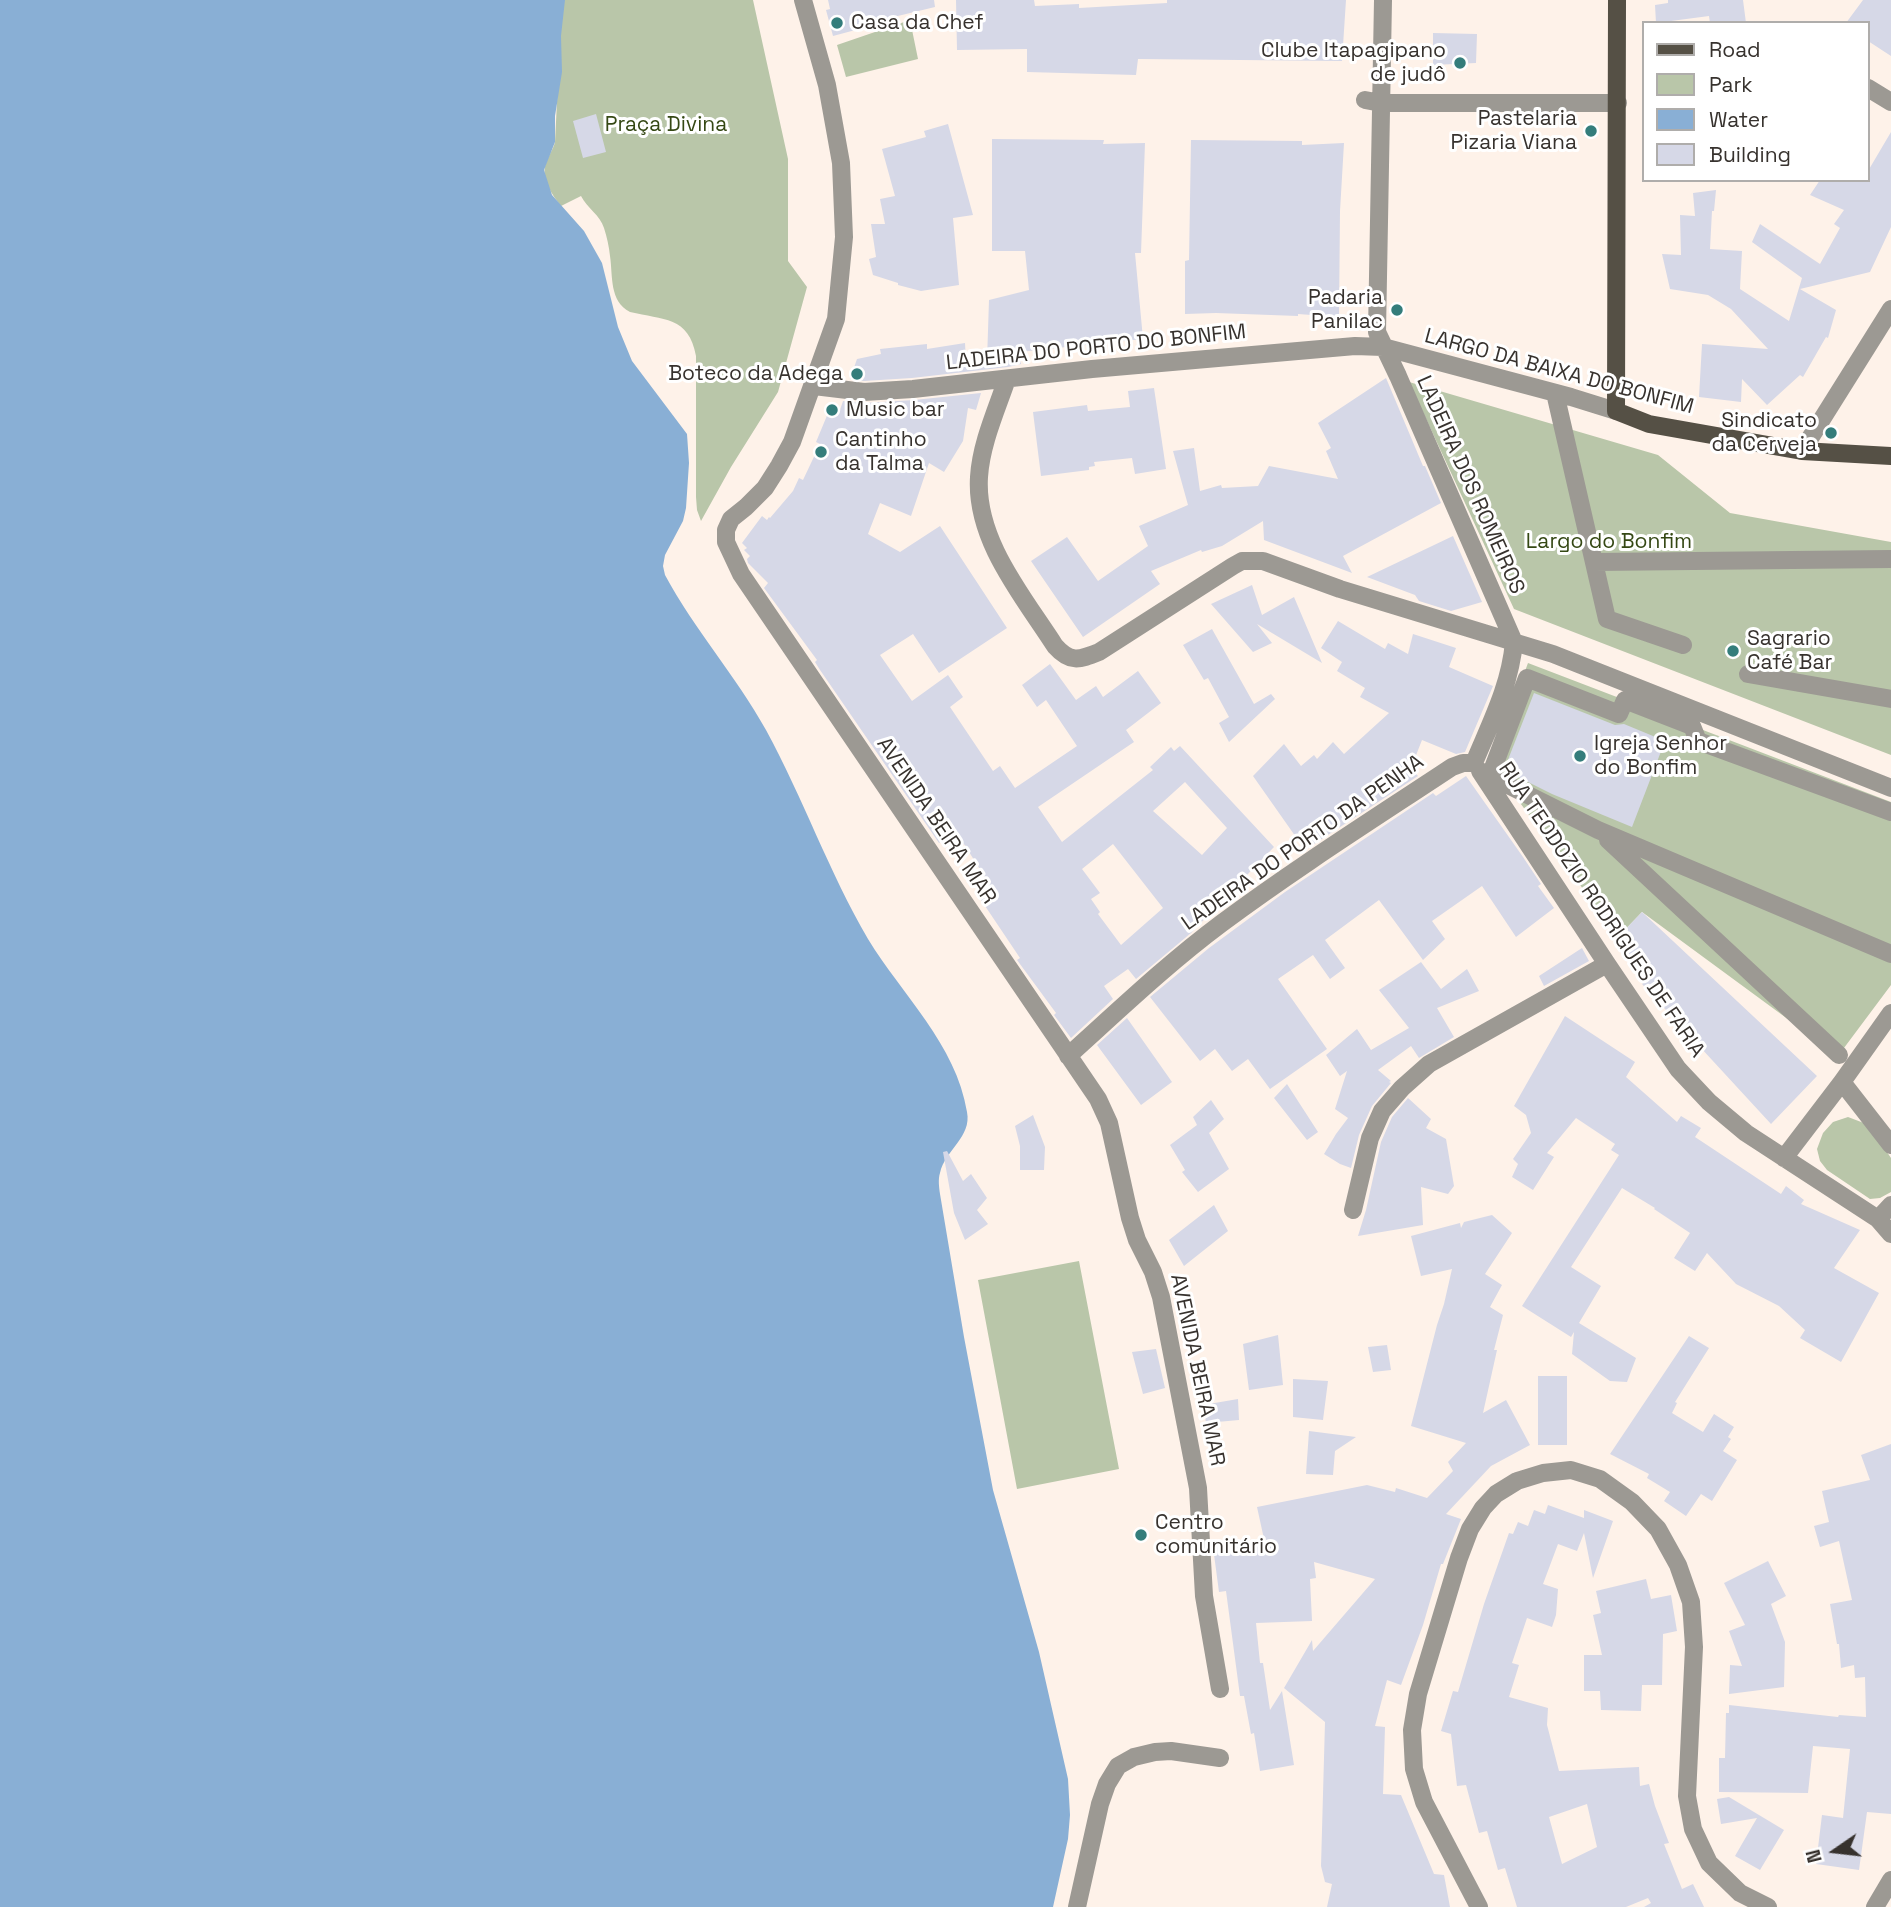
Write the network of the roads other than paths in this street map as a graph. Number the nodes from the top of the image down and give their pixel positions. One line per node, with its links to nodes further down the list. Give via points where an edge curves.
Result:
1 (803, 0): 11 (street, AVENIDA BEIRA MAR, via 827,85 841,163 844,237 836,319)
2 (1383, 0): 5 (street, LADEIRA DOS ROMEIROS)
3 (1617, 0): 7 (main road)
4 (1870, 89): 6 (street)
5 (1373, 101): 7 (street); 9 (street, LADEIRA DOS ROMEIROS, via 1376,325)
6 (1891, 102)
7 (1618, 103): 13 (main road)
8 (1891, 309): 14 (street)
9 (1383, 347): 10 (street, LADEIRA DO PORTO DO BONFIM); 12 (street, LARGO DA BAIXA DO BONFIM); 18 (street, LADEIRA DOS ROMEIROS)
10 (1007, 379): 11 (street, LADEIRA DO PORTO DO BONFIM, via 864,392); 18 (street, via 983,452 981,505 1002,563 1063,655 1074,659 1099,652 1233,566 1252,560)
11 (814, 386): 30 (street, AVENIDA BEIRA MAR, via 779,466 765,488 731,519 726,542 741,574)
12 (1555, 393): 13 (street, LARGO DA BAIXA DO BONFIM); 17 (street)
13 (1616, 411): 14 (main road, LARGO DA BAIXA DO BONFIM, via 1649,424)
14 (1802, 451): 15 (main road, LARGO DA BAIXA DO BONFIM)
15 (1891, 456)
16 (1891, 559): 17 (street)
17 (1594, 562): 19 (street, via 1606,619)
18 (1514, 642): 22 (street, via 1505,689); 23 (street)
19 (1683, 645)
20 (1748, 674): 21 (street)
21 (1891, 699)
22 (1474, 762): 27 (street, RUA TEODOZIO RODRIGUES DE FARIA); 30 (street, LADEIRA DO PORTO DA PENHA, via 1452,767 1220,924)
23 (1891, 788)
24 (1891, 812): 25 (street, via 1698,741 1692,726 1625,700 1619,714 1527,678 1490,776)
25 (1598, 830): 26 (street); 29 (street)
26 (1891, 954)
27 (1606, 964): 33 (street, RUA TEODOZIO RODRIGUES DE FARIA, via 1678,1069 1709,1102); 35 (street, via 1429,1064 1402,1088 1382,1111 1370,1139)
28 (1891, 1013): 31 (street)
29 (1839, 1055)
30 (1068, 1056): 38 (street, AVENIDA BEIRA MAR, via 1109,1123 1134,1229 1161,1297 1199,1488 1204,1595)
31 (1842, 1082): 32 (street); 33 (street)
32 (1891, 1145)
33 (1784, 1158): 36 (street, RUA TEODOZIO RODRIGUES DE FARIA)
34 (1891, 1205): 36 (street)
35 (1353, 1210)
36 (1878, 1219): 37 (street, RUA TEODOZIO RODRIGUES DE FARIA)
37 (1891, 1234)
38 (1220, 1689)
39 (1220, 1758): 41 (street, via 1155,1752 1118,1766 1100,1804)
40 (1891, 1880): 44 (street)
41 (1077, 1907)
42 (1479, 1907): 43 (street, via 1424,1802 1414,1769 1412,1730 1418,1694 1459,1558 1483,1508 1517,1480 1571,1470 1600,1479 1632,1502 1658,1529 1678,1566 1690,1602 1694,1647 1687,1796 1693,1829 1709,1863 1740,1893)
43 (1768, 1907)
44 (1875, 1907)

